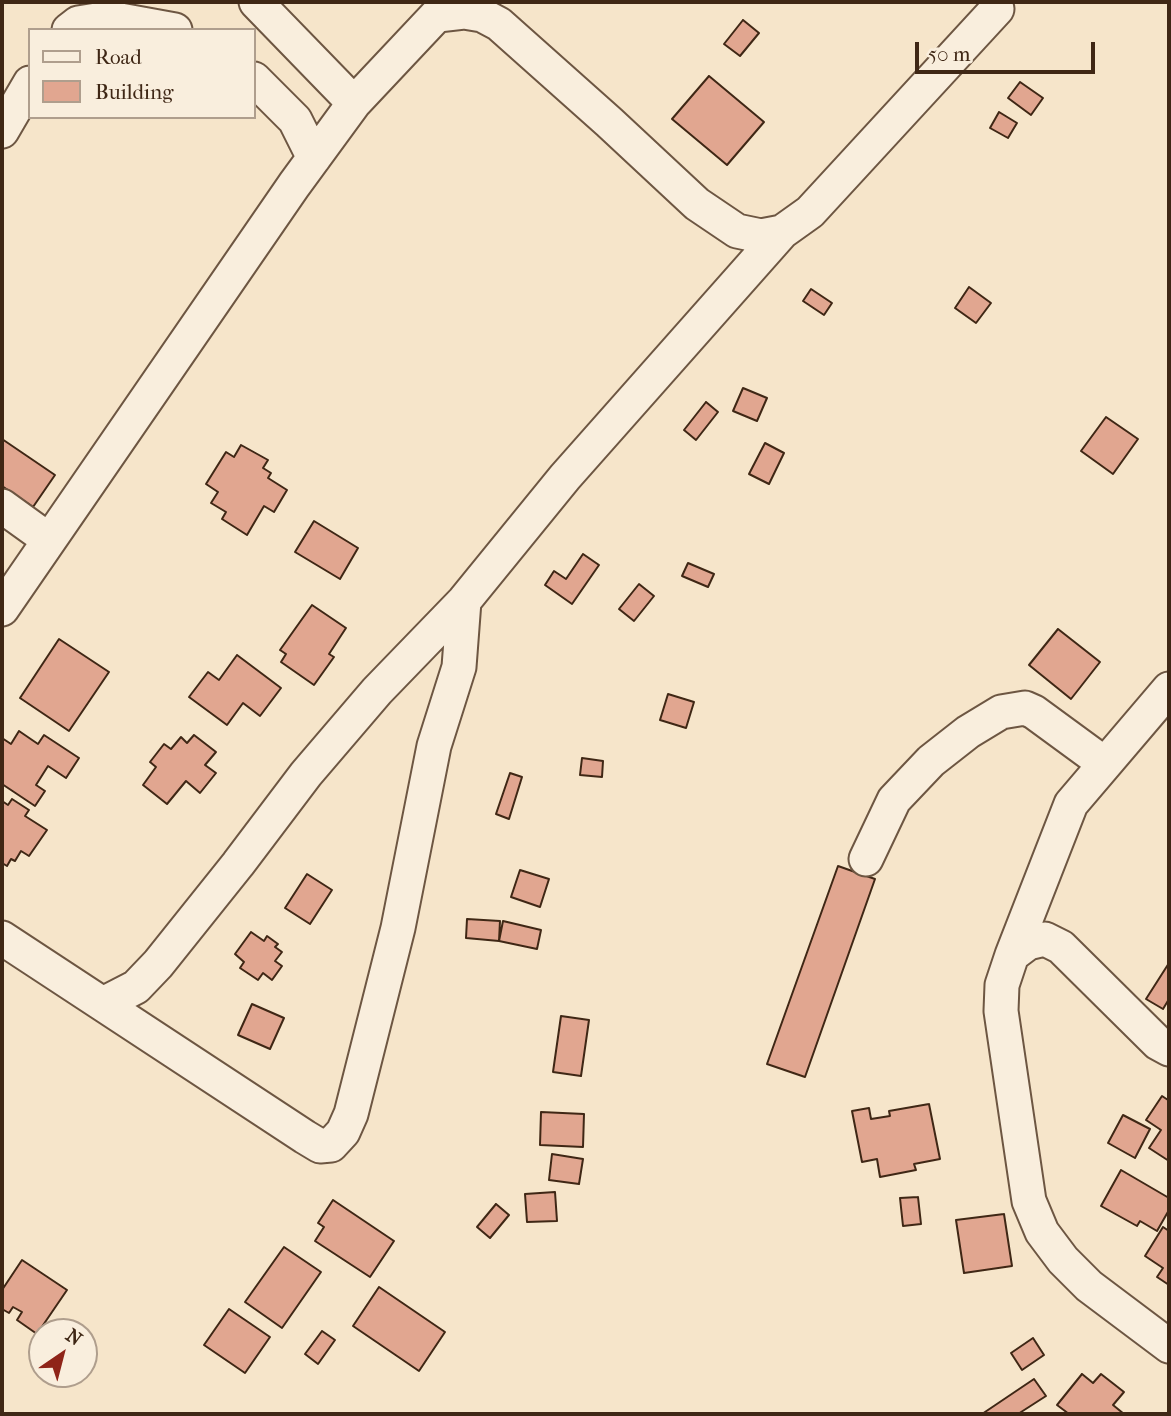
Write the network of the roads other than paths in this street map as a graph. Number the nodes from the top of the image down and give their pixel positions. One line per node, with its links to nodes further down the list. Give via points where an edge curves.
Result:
1 (256, 2): 8 (street)
2 (444, 8): 8 (street); 11 (street, via 482,15 499,24 696,204 737,231 761,236)
3 (997, 9): 11 (street, via 810,212)
4 (72, 28): 5 (street, via 109,18)
5 (164, 28)
6 (256, 81): 10 (street, via 295,120)
7 (28, 86): 9 (street)
8 (354, 103): 10 (street)
9 (2, 131)
10 (314, 158): 13 (street)
11 (782, 232): 14 (street, via 565,477)
12 (2, 506): 13 (street)
13 (49, 540): 15 (street)
14 (464, 601): 21 (street, via 377,691 306,774 158,964 136,987); 21 (street, via 459,667 434,746 398,928 344,1132 331,1145 320,1146)
15 (2, 609)
16 (1169, 689): 17 (street)
17 (1105, 764): 18 (street, via 1034,712 1025,708 1001,712 931,761 894,800); 20 (street, via 1071,804)
18 (866, 859)
19 (2, 937): 21 (street)
20 (1012, 955): 22 (street, via 1028,943 1045,939 1061,947); 23 (street, via 1002,985 1001,1010 1029,1201 1042,1232 1063,1260 1089,1286)
21 (103, 1004)
22 (1169, 1049)
23 (1169, 1346)

